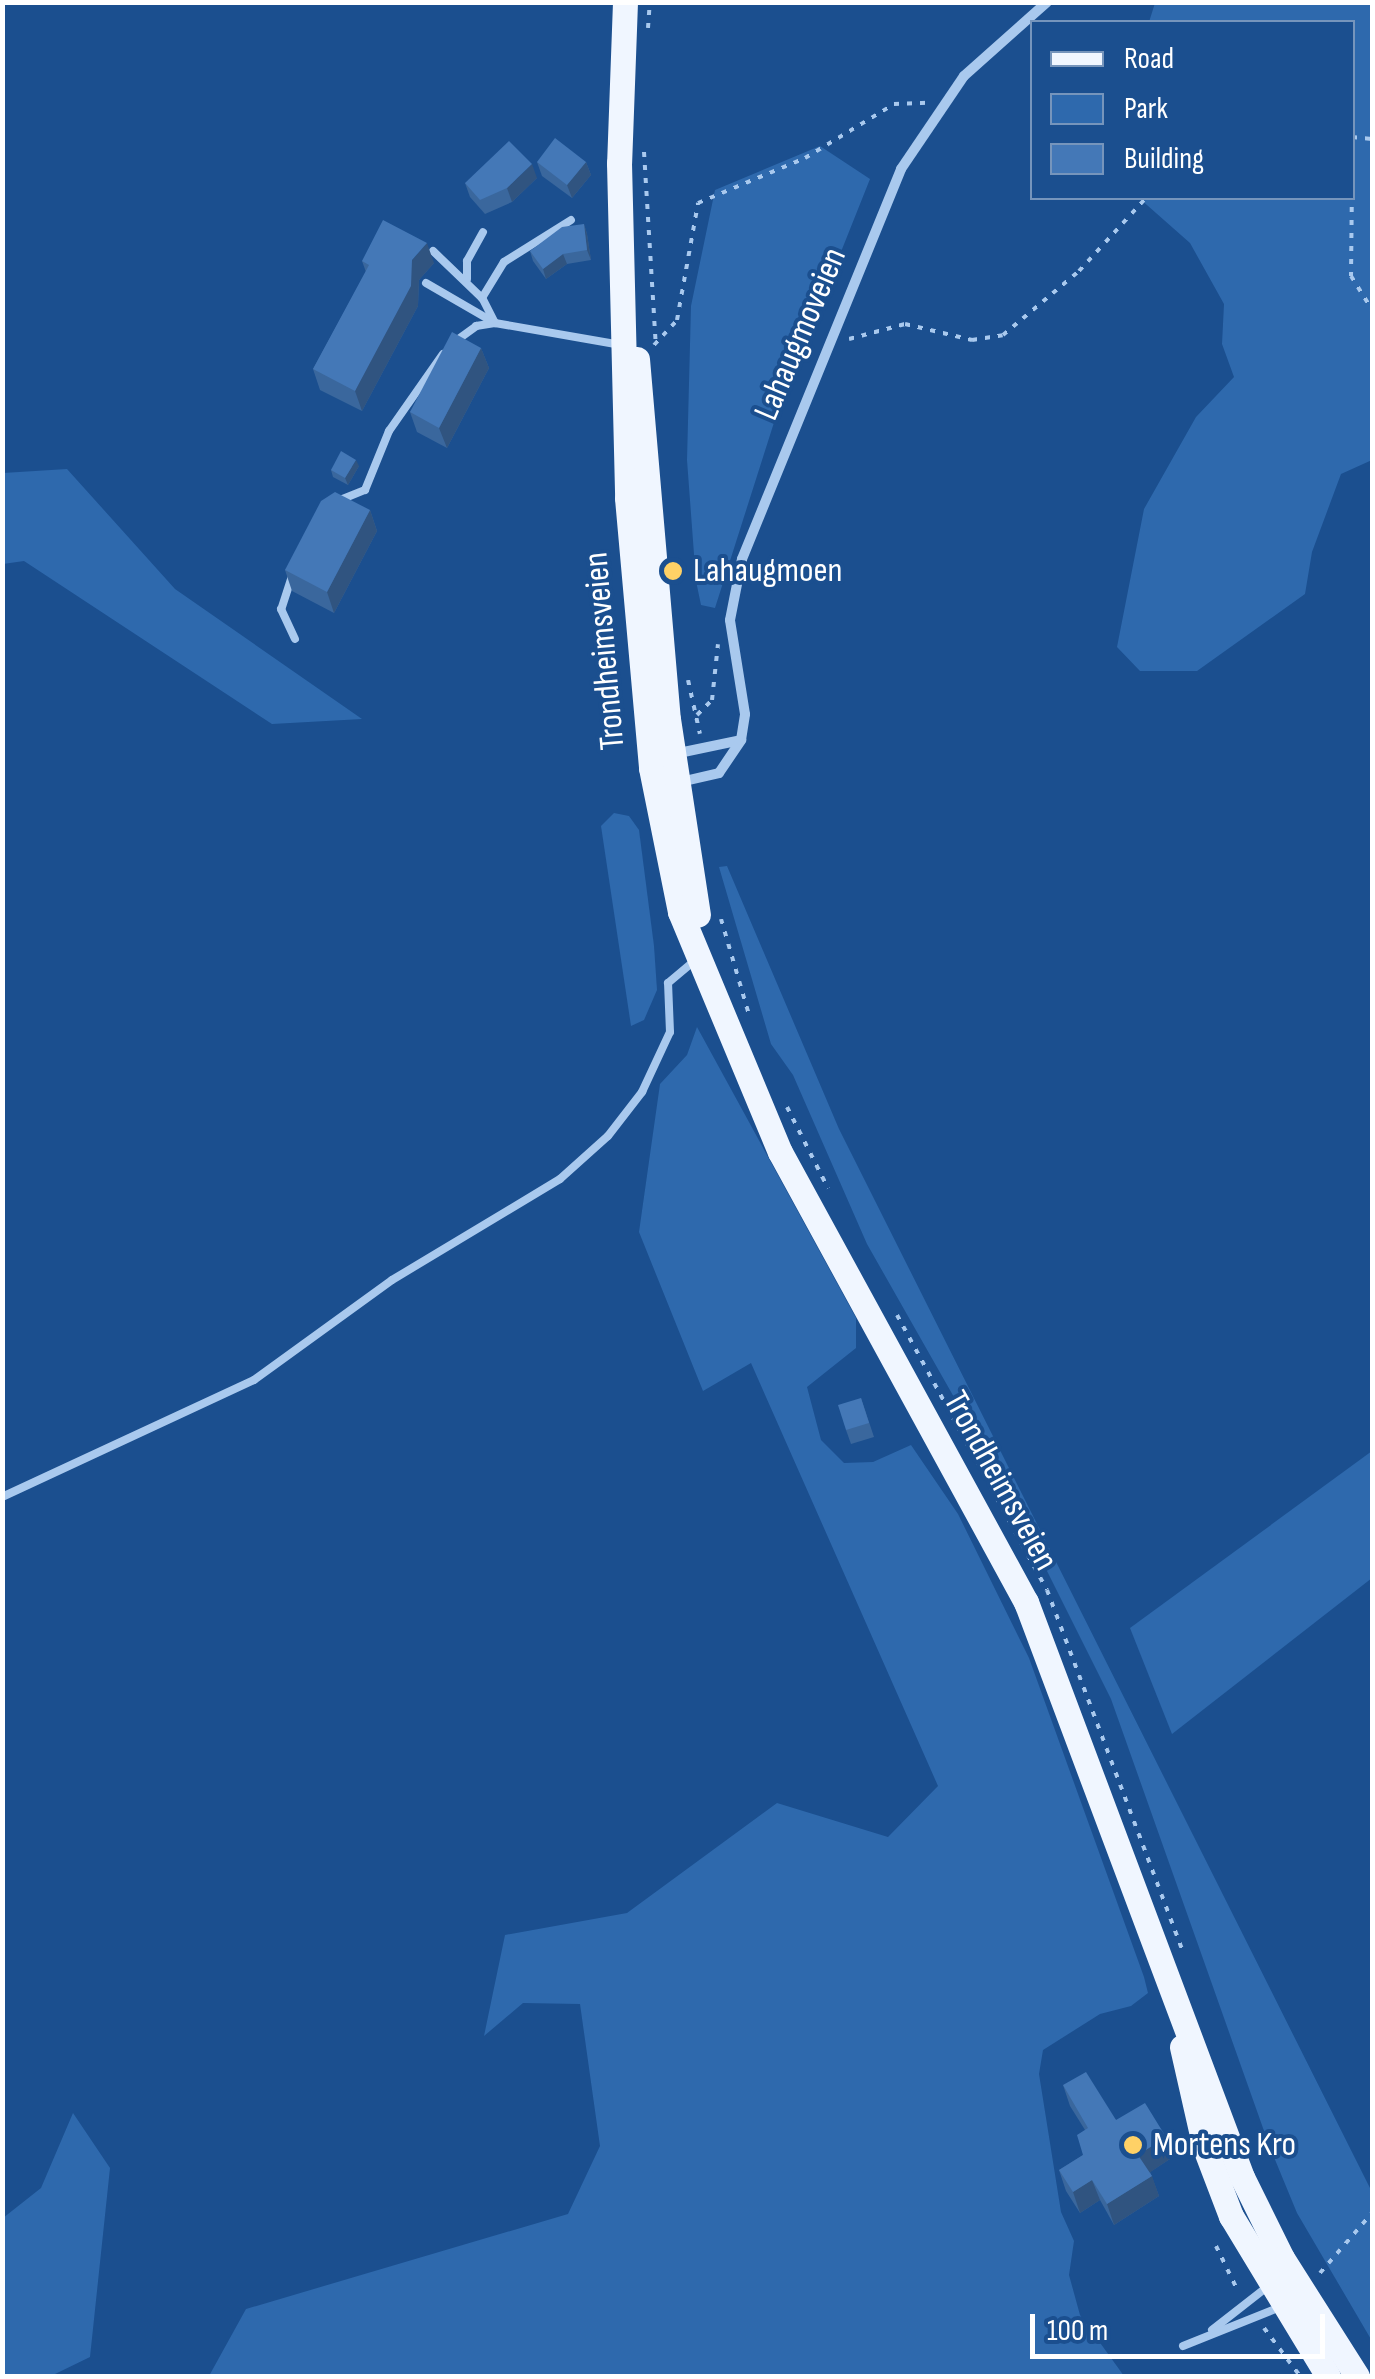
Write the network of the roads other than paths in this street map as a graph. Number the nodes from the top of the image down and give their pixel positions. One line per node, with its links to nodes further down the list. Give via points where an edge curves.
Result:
1 (625, 2): 10 (main road, Trondheimsveien, via 619,116)
2 (1046, 2): 14 (street, Lahaugmoveien, via 938,108 901,169 836,323 746,545 730,635 745,714)
3 (571, 220): 8 (lane, via 512,254)
4 (483, 232): 6 (lane, via 466,262)
5 (434, 250): 6 (lane)
6 (467, 279): 8 (lane)
7 (426, 283): 9 (lane)
8 (482, 298): 9 (lane)
9 (495, 323): 10 (lane); 11 (lane, via 459,337 428,370 389,430 365,490)
10 (629, 346): 15 (main road, Trondheimsveien)
11 (330, 505)
12 (298, 562): 13 (lane, via 281,609)
13 (295, 639)
14 (742, 740): 15 (street); 16 (street, via 718,773)
15 (662, 761): 16 (main road, Trondheimsveien); 17 (main road, Trondheimsveien, via 680,912)
16 (676, 783): 17 (main road, Trondheimsveien)
17 (703, 958): 18 (lane, via 678,968 668,983 670,1032 642,1092 608,1136 560,1180 392,1280 254,1380); 19 (main road, Trondheimsveien, via 780,1152 1026,1602 1083,1741)
18 (2, 1497)
19 (1176, 2012): 20 (main road, Trondheimsveien, via 1242,2177); 21 (main road, Trondheimsveien, via 1205,2148 1231,2216)
20 (1308, 2281): 21 (lane); 21 (lane); 25 (main road, Trondheimsveien)
21 (1276, 2296): 22 (lane); 22 (lane); 24 (main road, Trondheimsveien)
22 (1212, 2330): 23 (lane)
23 (1183, 2346)
24 (1328, 2376)
25 (1356, 2376)

